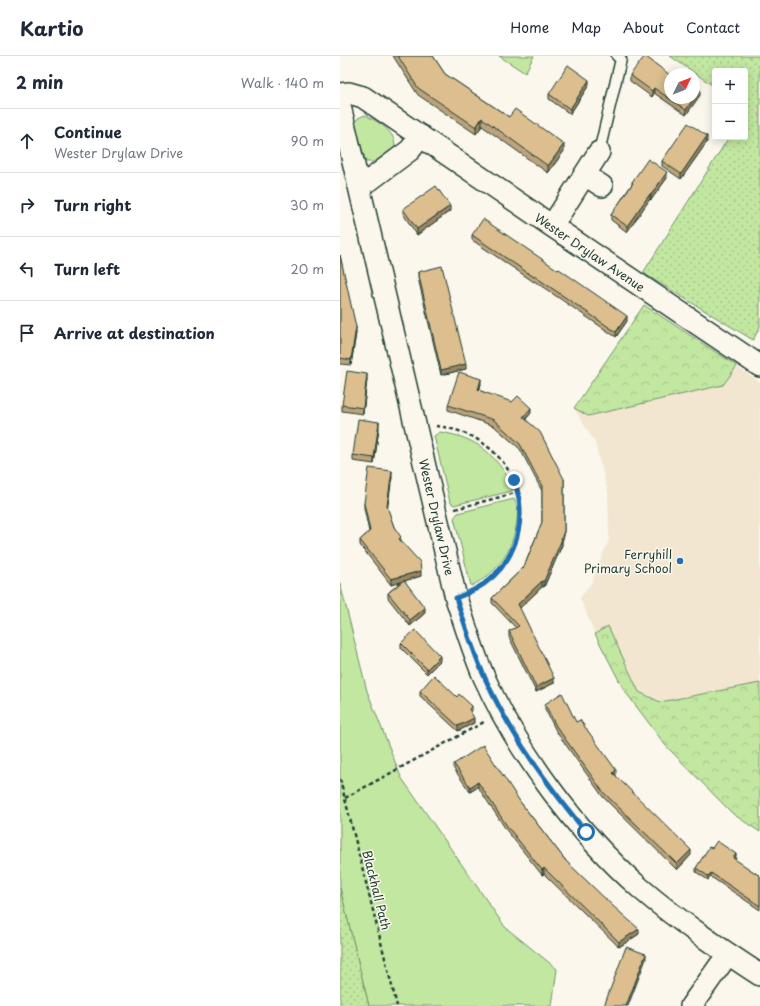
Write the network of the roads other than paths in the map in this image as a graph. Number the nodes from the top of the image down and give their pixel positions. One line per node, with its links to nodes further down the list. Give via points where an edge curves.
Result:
1 (617, 56): 5 (lane, via 621,59)
2 (340, 94): 4 (street, Wester Drylaw Avenue, via 349,93 363,97)
3 (340, 106): 7 (street, Wester Drylaw Drive)
4 (421, 136): 7 (street, via 410,150 370,180); 9 (street, Wester Drylaw Avenue)
5 (599, 152): 6 (street)
6 (585, 175): 8 (street); 9 (street)
7 (358, 184): 11 (street, Wester Drylaw Drive, via 456,598 484,677 502,712 552,790 608,858 657,902)
8 (602, 186)
9 (552, 226): 10 (street, Wester Drylaw Avenue)
10 (760, 366)
11 (728, 954): 12 (street, Wester Drylaw Drive); 13 (street)
12 (760, 975)
13 (691, 1006)

